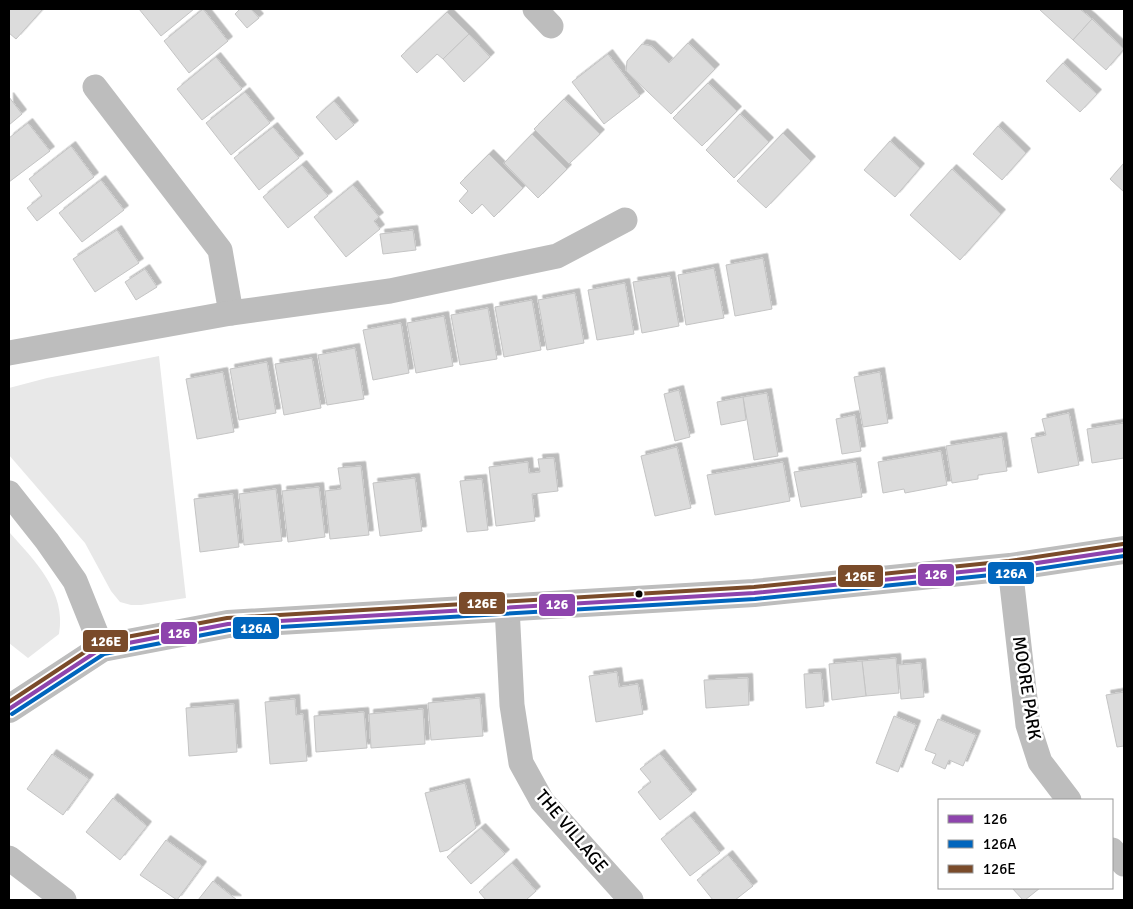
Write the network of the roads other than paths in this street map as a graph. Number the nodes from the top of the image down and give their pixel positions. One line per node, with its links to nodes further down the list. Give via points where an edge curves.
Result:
1 (95, 87): 3 (street, via 220,250)
2 (625, 220): 3 (street, via 557,256 390,291)
3 (231, 313): 4 (street)
4 (9, 353)
5 (9, 493): 9 (street, via 75,581)
6 (1124, 550): 7 (street)
7 (1010, 567): 8 (street, via 754,592); 11 (street, MOORE PARK, via 1028,725 1040,762)
8 (508, 607): 9 (street, via 228,624); 16 (street, THE VILLAGE, via 512,705 522,762 542,801)
9 (102, 648): 10 (street)
10 (9, 709)
11 (1068, 799)
12 (1113, 851): 14 (street)
13 (9, 858): 15 (street)
14 (1124, 864)
15 (64, 900)
16 (631, 900)

